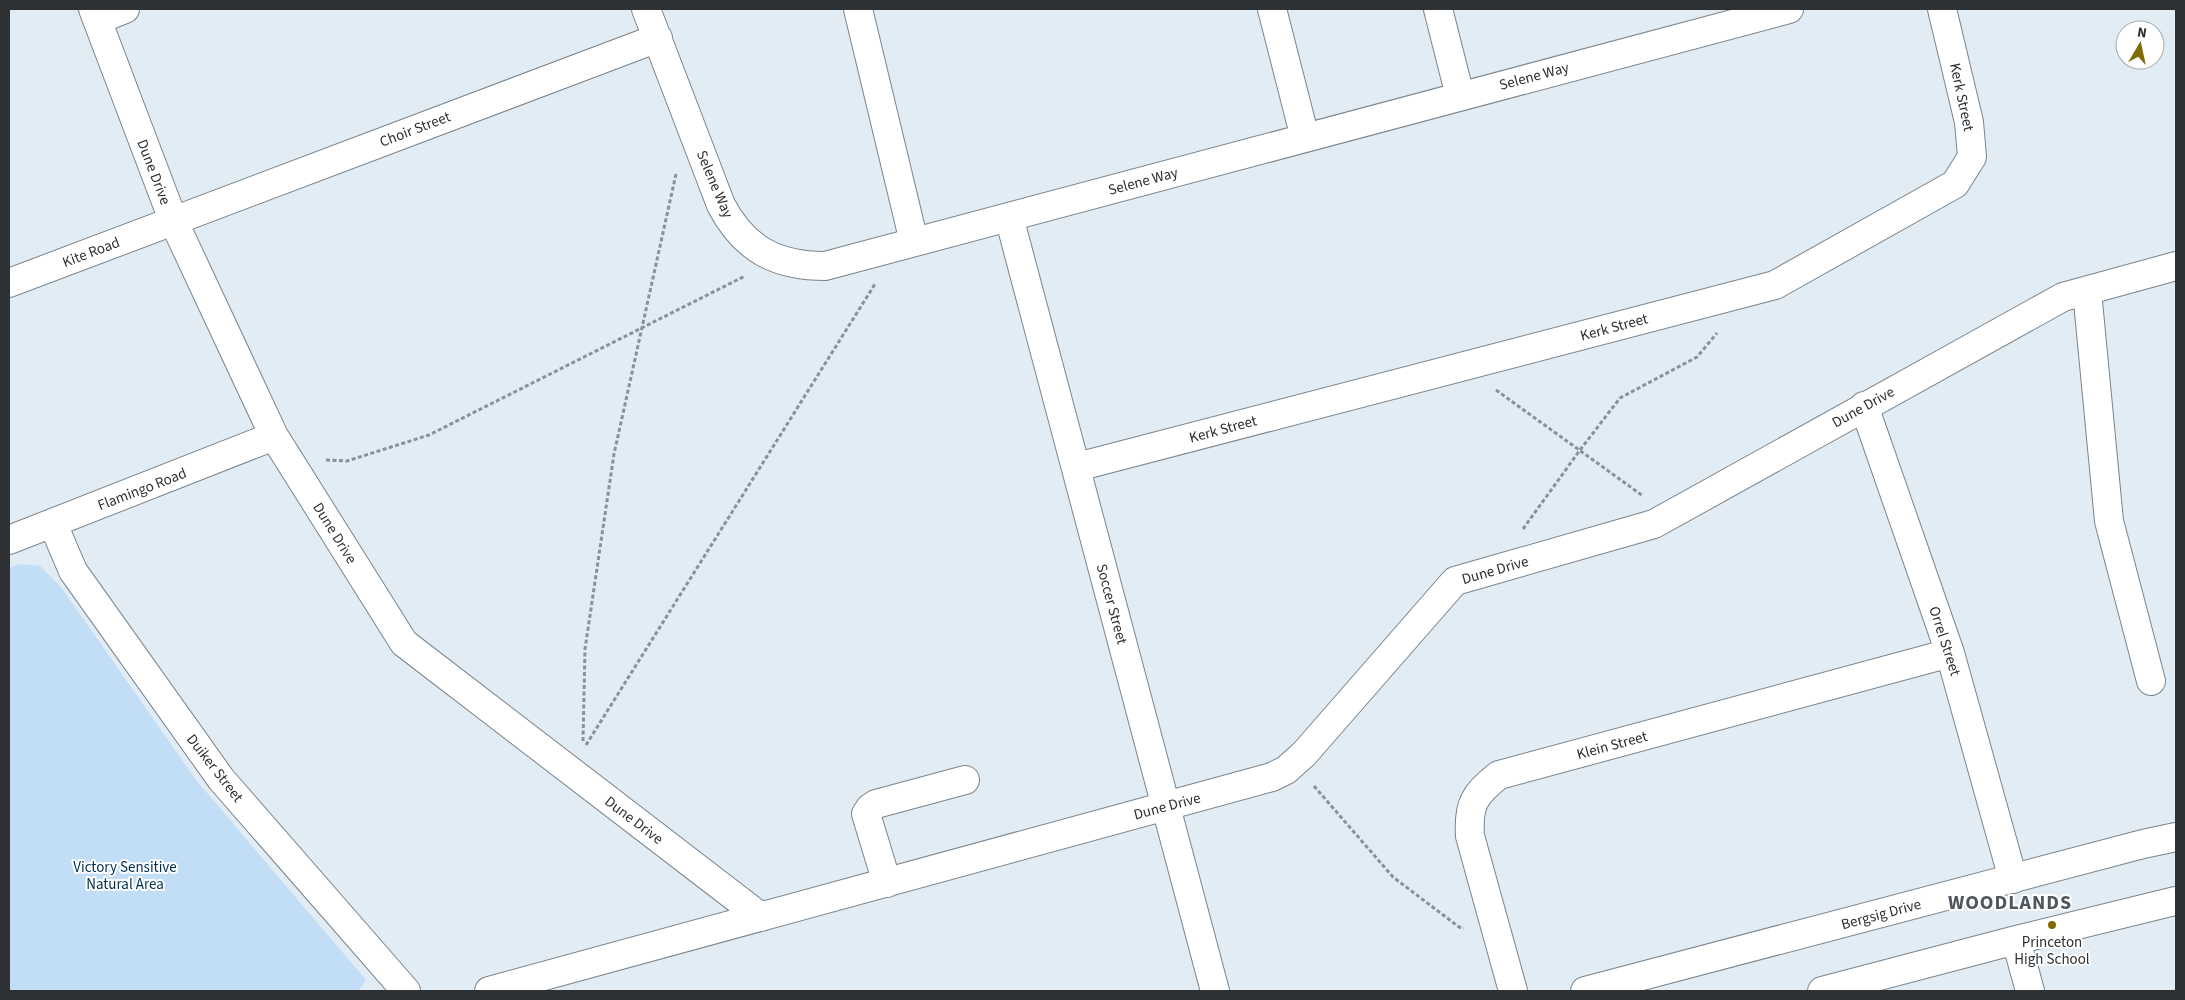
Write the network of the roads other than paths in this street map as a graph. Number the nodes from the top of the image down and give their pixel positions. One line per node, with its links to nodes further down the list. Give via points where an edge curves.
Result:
1 (125, 9): 8 (street)
2 (646, 9): 9 (street, Selene Way)
3 (858, 9): 14 (street)
4 (1272, 9): 11 (street)
5 (1438, 9): 10 (street)
6 (1789, 9): 10 (street, Selene Way)
7 (1942, 9): 20 (street, Kerk Street, via 1969,122 1972,157 1956,184 1775,285)
8 (95, 14): 13 (street, Dune Drive)
9 (658, 38): 13 (street, Choir Street); 14 (street, Selene Way, via 721,205 729,221 747,240 768,256 805,266 825,266)
10 (1460, 96): 11 (street, Selene Way)
11 (1305, 138): 12 (street, Selene Way)
12 (1008, 217): 14 (street, Selene Way); 20 (street, Soccer Street)
13 (173, 220): 16 (street, Kite Road); 19 (street, Dune Drive)
14 (914, 242)
15 (2176, 266): 17 (street, Dune Drive)
16 (9, 283)
17 (2087, 290): 18 (street, Dune Drive, via 2063,297); 24 (street, via 2109,521)
18 (1864, 406): 23 (street, Orrel Street); 26 (street, Dune Drive, via 1654,524 1455,581 1296,762 1272,777)
19 (281, 447): 21 (street, Flamingo Road); 31 (street, Dune Drive, via 404,643)
20 (1077, 467): 26 (street, Soccer Street)
21 (53, 524): 22 (street, Flamingo Road); 33 (street, Duiker Street, via 73,571 221,779)
22 (9, 540)
23 (1950, 653): 28 (street, Orrel Street); 36 (street, Klein Street, via 1499,775 1483,787 1472,801 1470,836)
24 (2151, 681)
25 (965, 780): 29 (street, via 870,808 866,814 868,824)
26 (1165, 807): 29 (street, Dune Drive); 35 (street, Soccer Street)
27 (2176, 837): 28 (street, Bergsig Drive)
28 (2013, 879): 37 (street, Bergsig Drive)
29 (887, 883): 31 (street, Dune Drive)
30 (2175, 901): 32 (street)
31 (760, 917): 34 (street, Dune Drive)
32 (2016, 940): 38 (street); 39 (street)
33 (406, 991)
34 (489, 991)
35 (1215, 991)
36 (1513, 991)
37 (1585, 991)
38 (1822, 991)
39 (2030, 991)

